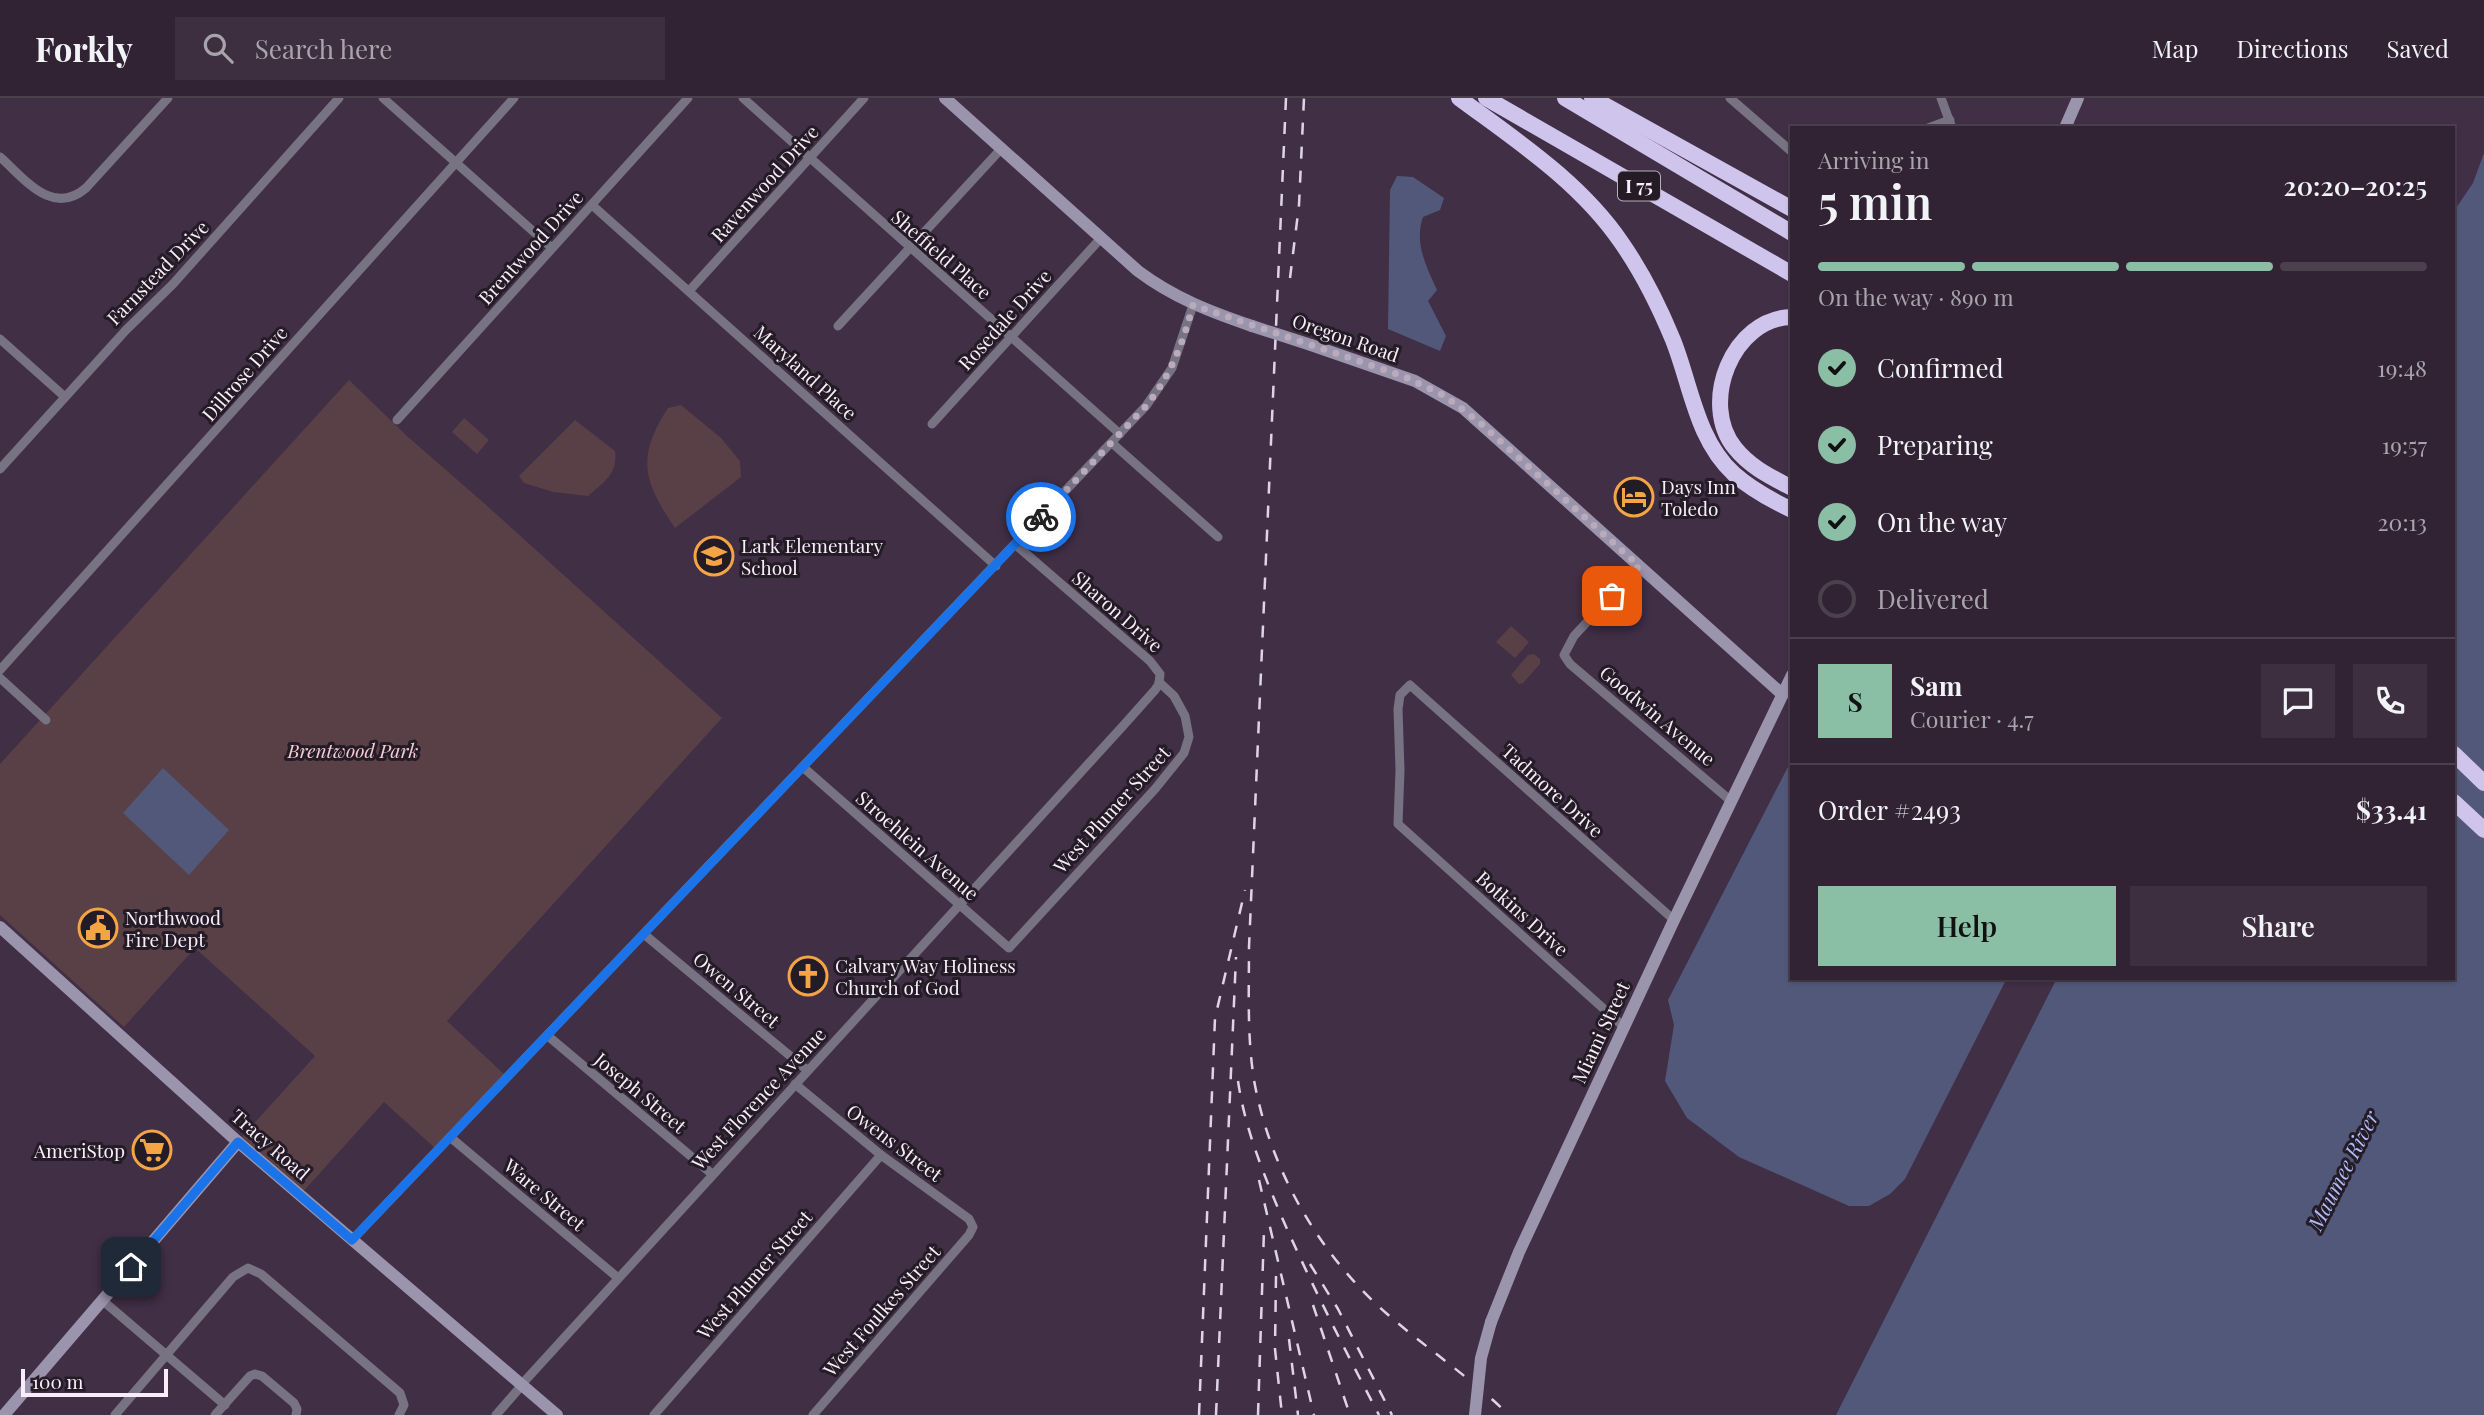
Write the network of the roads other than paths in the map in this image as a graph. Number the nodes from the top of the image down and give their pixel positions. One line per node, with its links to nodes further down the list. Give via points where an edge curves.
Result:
1 (168, 98): 20 (street, via 86,188 66,198 42,194)
2 (339, 98): 36 (street, Farnstead Drive)
3 (383, 98): 22 (street)
4 (514, 98): 22 (street, Dillrose Drive)
5 (688, 98): 23 (street, Brentwood Drive)
6 (743, 98): 21 (street, Sheffield Place)
7 (864, 98): 21 (street, Ravenwood Drive)
8 (945, 98): 18 (street, Oregon Road)
9 (1459, 98): 43 (highway, via 1580,191 1611,228 1648,286 1708,441 1732,472)
10 (1486, 98): 29 (highway, I 75)
11 (1565, 98): 25 (highway, I 75 / I 75)
12 (1592, 98): 24 (highway)
13 (1730, 98): 19 (street)
14 (1941, 98): 16 (street)
15 (2078, 98): 17 (street)
16 (1951, 124)
17 (2065, 126)
18 (1001, 149): 26 (street, Oregon Road); 28 (street)
19 (1790, 150)
20 (0, 157)
21 (810, 158): 28 (street, Sheffield Place); 30 (street, Ravenwood Drive)
22 (455, 163): 27 (street); 48 (street, Dillrose Drive)
23 (592, 205): 27 (street, Brentwood Drive); 30 (street, Maryland Place)
24 (1790, 208)
25 (1790, 232)
26 (1101, 238): 31 (street, Oregon Road, via 1147,278); 34 (street, Rosedale Drive)
27 (552, 248): 37 (street, Brentwood Drive)
28 (911, 248): 33 (street); 34 (street, Sheffield Place)
29 (1790, 273)
30 (689, 291): 46 (street, Maryland Place)
31 (1193, 305): 39 (street, via 1167,378); 47 (street, Oregon Road, bridge, via 1415,381 1454,402)
32 (1790, 317): 42 (highway, via 1756,330 1738,347 1721,387 1721,413 1735,448)
33 (838, 326)
34 (1011, 337): 38 (street, Rosedale Drive); 39 (street, Sheffield Place)
35 (0, 339): 36 (street)
36 (65, 397): 41 (street, Farnstead Drive)
37 (397, 420)
38 (932, 424)
39 (1120, 434): 40 (street)
40 (1112, 443): 44 (street); 45 (street)
41 (0, 469)
42 (1790, 487)
43 (1790, 509)
44 (1218, 537)
45 (1016, 545): 46 (street); 51 (street, Sharon Drive, via 1150,661)
46 (996, 566): 56 (street)
47 (1639, 566): 53 (street, Oregon Road); 58 (street, Goodwin Avenue, via 1574,636 1563,655)
48 (0, 670)
49 (0, 678): 54 (street)
50 (1790, 680): 53 (street, Miami Street)
51 (1160, 681): 61 (street, West Florence Avenue); 65 (street, West Plumer Street, via 1185,716 1189,737 1184,753)
52 (1410, 685): 62 (street, Tadmore Drive); 66 (street, Botkins Drive, via 1400,695 1398,709 1398,824)
53 (1782, 694): 58 (street, Miami Street)
54 (46, 720)
55 (2455, 754): 57 (highway)
56 (804, 768): 61 (street, Stroehlein Avenue); 64 (street)
57 (2484, 783)
58 (1731, 801): 62 (street, Miami Street)
59 (2455, 803): 60 (highway)
60 (2484, 830)
61 (960, 905): 65 (street, Stroehlein Avenue); 68 (street, West Florence Avenue)
62 (1674, 920): 66 (street, Miami Street)
63 (0, 927): 71 (street, Tracy Road)
64 (645, 934): 67 (street); 68 (street, Owen Street)
65 (1009, 948)
66 (1624, 1027): 90 (street, Miami Street, bridge, via 1491,1322 1481,1358)
67 (548, 1036): 70 (street); 73 (street, Joseph Street)
68 (807, 1070): 69 (street, West Florence Avenue)
69 (795, 1083): 72 (street, Owens Street); 73 (street, West Florence Avenue)
70 (450, 1137): 75 (street); 76 (street, Ware Street)
71 (238, 1142): 75 (street, Tracy Road); 77 (street)
72 (881, 1156): 74 (street, Owens Street, via 969,1219); 88 (street, West Plumer Street)
73 (712, 1174): 76 (street, West Florence Avenue)
74 (973, 1227): 89 (street, West Foulkes Street)
75 (352, 1240): 79 (street, Tracy Road)
76 (617, 1278): 79 (street, West Florence Avenue)
77 (102, 1300): 78 (street); 81 (street)
78 (166, 1355): 80 (street); 82 (street); 85 (street, via 233,1278 252,1268 400,1393 404,1405)
79 (522, 1384): 86 (street, West Florence Avenue); 87 (street, Tracy Road)
80 (225, 1405): 83 (street); 84 (street, via 255,1374 294,1403)
81 (4, 1415)
82 (115, 1415)
83 (215, 1415)
84 (296, 1415)
85 (399, 1415)
86 (496, 1415)
87 (557, 1415)
88 (654, 1415)
89 (813, 1415)
90 (1475, 1415)

